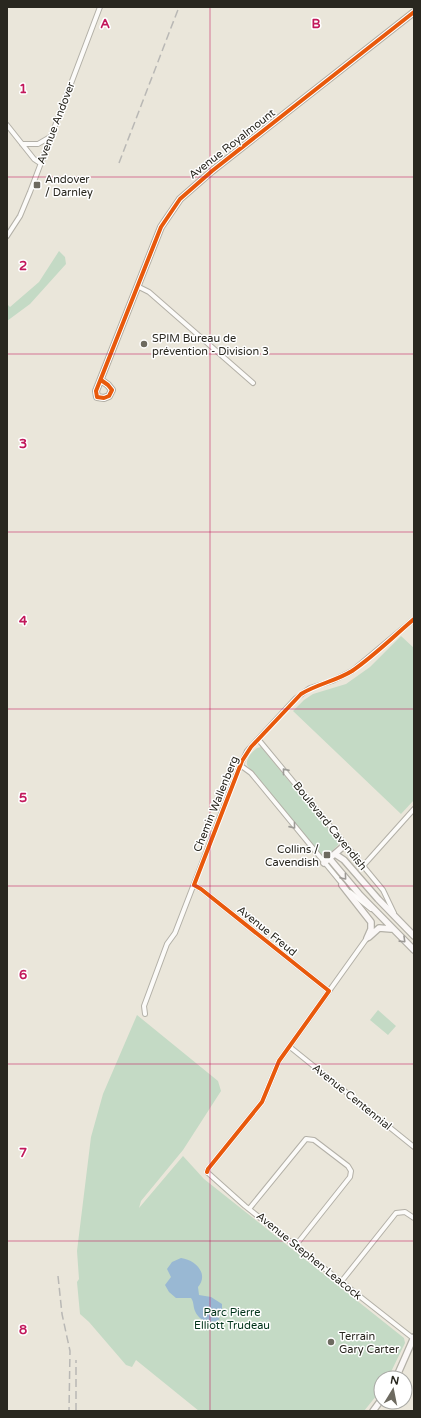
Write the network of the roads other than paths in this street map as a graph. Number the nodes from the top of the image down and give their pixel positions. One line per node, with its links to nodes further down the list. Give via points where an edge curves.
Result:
1 (100, 7): 4 (street, Avenue Andover)
2 (414, 12): 8 (street, Avenue Royalmount, via 188,191 161,227)
3 (7, 125): 5 (street)
4 (51, 137): 5 (street, via 38,144); 6 (street, Avenue Andover)
5 (22, 144): 6 (street)
6 (40, 163): 7 (street, Avenue Andover, via 20,216)
7 (7, 236)
8 (138, 286): 9 (street, Avenue Royalmount); 10 (street, via 149,292)
9 (101, 380)
10 (253, 383)
11 (414, 619): 12 (street, Chemin Wallenberg, via 352,671 301,694)
12 (258, 739): 13 (street, Chemin Wallenberg, via 247,751); 15 (street, Boulevard Cavendish, one-way to 12)
13 (240, 765): 18 (street, Boulevard Cavendish, one-way to 18, via 251,773); 20 (street, Chemin Wallenberg)
14 (414, 809): 19 (street)
15 (345, 844): 16 (street); 19 (street, Boulevard Cavendish)
16 (335, 854): 17 (street); 23 (street, Boulevard Cavendish, via 344,860)
17 (329, 858): 18 (street); 22 (street, Boulevard Cavendish, one-way to 22)
18 (324, 863): 21 (street, Boulevard Cavendish)
19 (363, 866): 23 (street, Boulevard Cavendish, via 385,893)
20 (194, 885): 28 (street, Avenue Freud); 29 (street, Chemin Wallenberg, via 175,933 165,950 144,1006)
21 (342, 885): 22 (street, Boulevard Cavendish); 26 (street, via 371,922)
22 (382, 917): 24 (street, Boulevard Cavendish)
23 (395, 917): 25 (street, Boulevard Cavendish)
24 (391, 929): 26 (street, via 379,928); 27 (street, Boulevard Cavendish, one-way to 27)
25 (414, 936)
26 (367, 938): 28 (street)
27 (414, 950)
28 (329, 991): 30 (street)
29 (145, 1014)
30 (290, 1047): 31 (street, Avenue Centennial); 32 (street, Avenue Stephen Leacock, via 276,1067 262,1102 207,1172)
31 (414, 1147)
32 (249, 1209): 34 (street, Avenue Stephen Leacock); 34 (street, via 305,1140 314,1140 342,1161 350,1169 350,1176)
33 (414, 1218): 35 (street, via 405,1212 396,1214)
34 (296, 1246): 35 (street, Avenue Stephen Leacock)
35 (341, 1282): 36 (street, Avenue Stephen Leacock)
36 (414, 1339): 37 (street)
37 (400, 1370)

